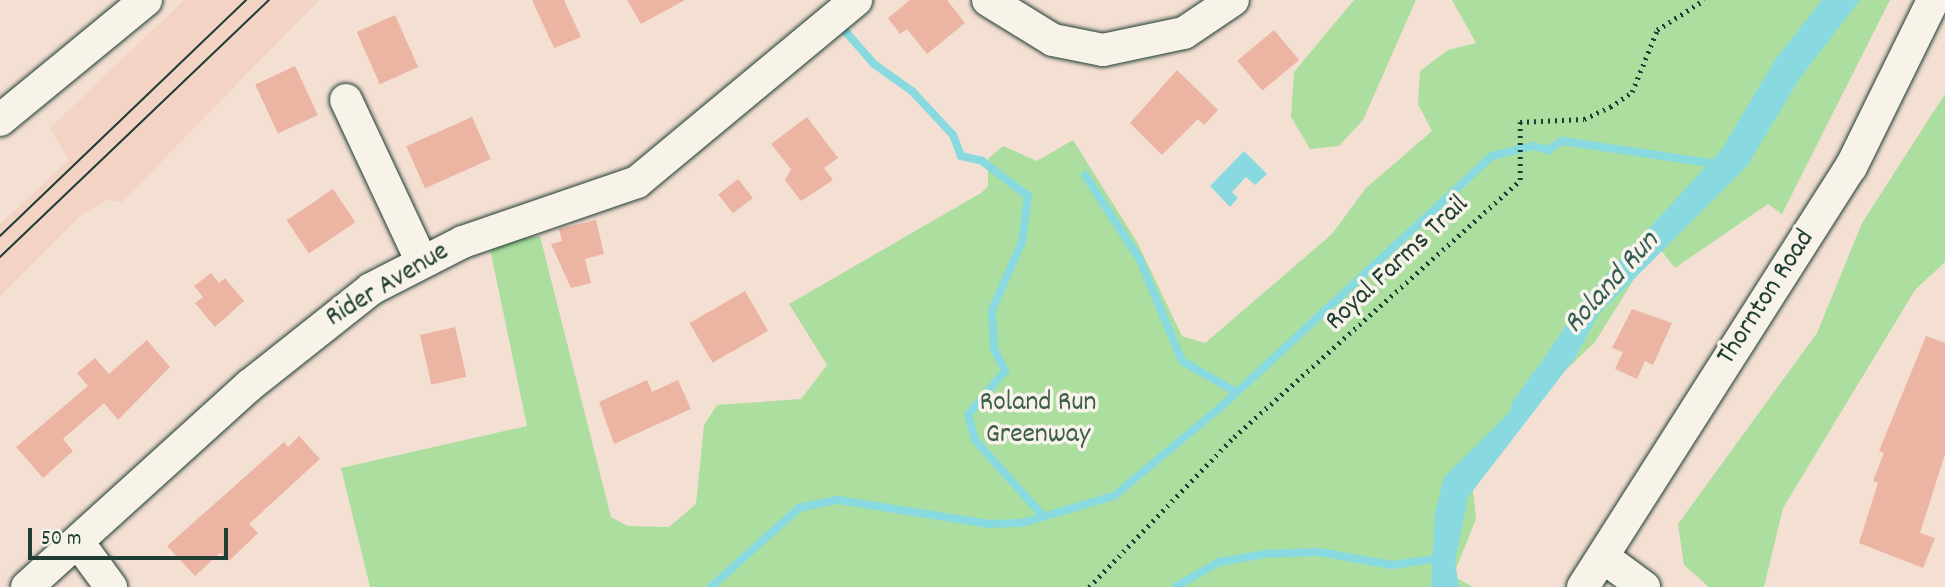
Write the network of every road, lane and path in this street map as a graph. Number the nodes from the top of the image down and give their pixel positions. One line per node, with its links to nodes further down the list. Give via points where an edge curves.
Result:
1 (988, 0): 2 (street, via 1053,40 1103,50 1184,33)
2 (1233, 0)
3 (1704, 0): 14 (path, Royal Farms Trail, via 1657,30 1632,92 1610,107 1584,119 1520,122 1520,180 1234,437)
4 (1933, 0): 11 (street, Thornton Road, via 1851,167)
5 (129, 6): 8 (street)
6 (843, 10): 9 (street, Rider Avenue, via 637,181)
7 (346, 100): 9 (street)
8 (0, 120)
9 (421, 260): 10 (street, Rider Avenue, via 319,328)
10 (78, 542): 12 (street, Rider Avenue); 13 (street)
11 (1603, 557): 15 (street, Thornton Road); 16 (street)
12 (27, 587)
13 (111, 587)
14 (1089, 587)
15 (1583, 587)
16 (1644, 587)

